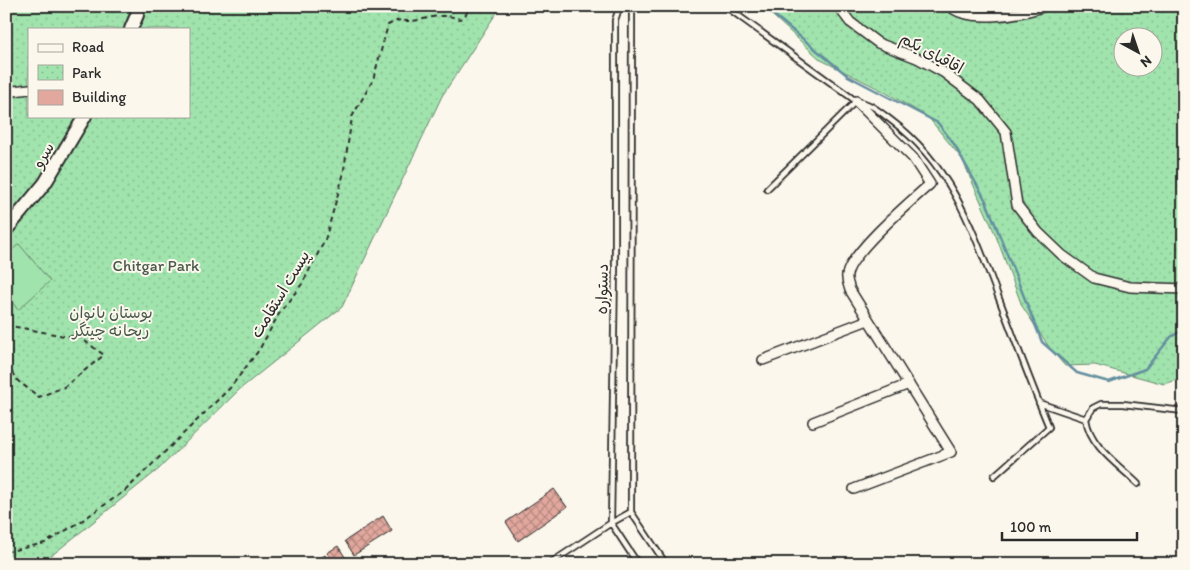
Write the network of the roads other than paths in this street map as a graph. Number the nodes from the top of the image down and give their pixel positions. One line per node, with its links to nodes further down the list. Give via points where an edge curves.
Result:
1 (139, 6): 8 (street)
2 (620, 6): 27 (lane, دستواره, via 615,20)
3 (632, 6): 26 (lane)
4 (725, 6): 11 (lane)
5 (838, 6): 15 (street, اقاقیای یکم, via 850,22 878,42 943,72 980,100 1006,132 1017,205 1062,255 1094,278 1130,287)
6 (950, 6): 7 (street, via 954,11 971,16 1010,14)
7 (1044, 6)
8 (131, 28)
9 (28, 89): 10 (street)
10 (6, 92)
11 (856, 101): 13 (lane); 16 (street, via 913,158 930,184 860,251 850,265 846,277 850,290); 19 (lane, via 866,102 897,125 922,148 945,177 972,226)
12 (84, 118): 14 (street, سرو, via 46,183)
13 (767, 189)
14 (6, 230)
15 (1184, 289)
16 (868, 320): 17 (street); 18 (street)
17 (763, 360)
18 (909, 384): 22 (street); 25 (street, via 951,452)
19 (1039, 402): 21 (lane); 23 (lane, via 1049,427)
20 (1183, 411): 21 (lane, via 1100,404)
21 (1086, 419): 24 (lane, via 1094,442)
22 (814, 422)
23 (994, 476)
24 (1138, 484)
25 (854, 489)
26 (631, 512): 27 (lane); 30 (lane)
27 (611, 523): 28 (lane); 29 (lane)
28 (549, 564)
29 (638, 564)
30 (666, 564)

